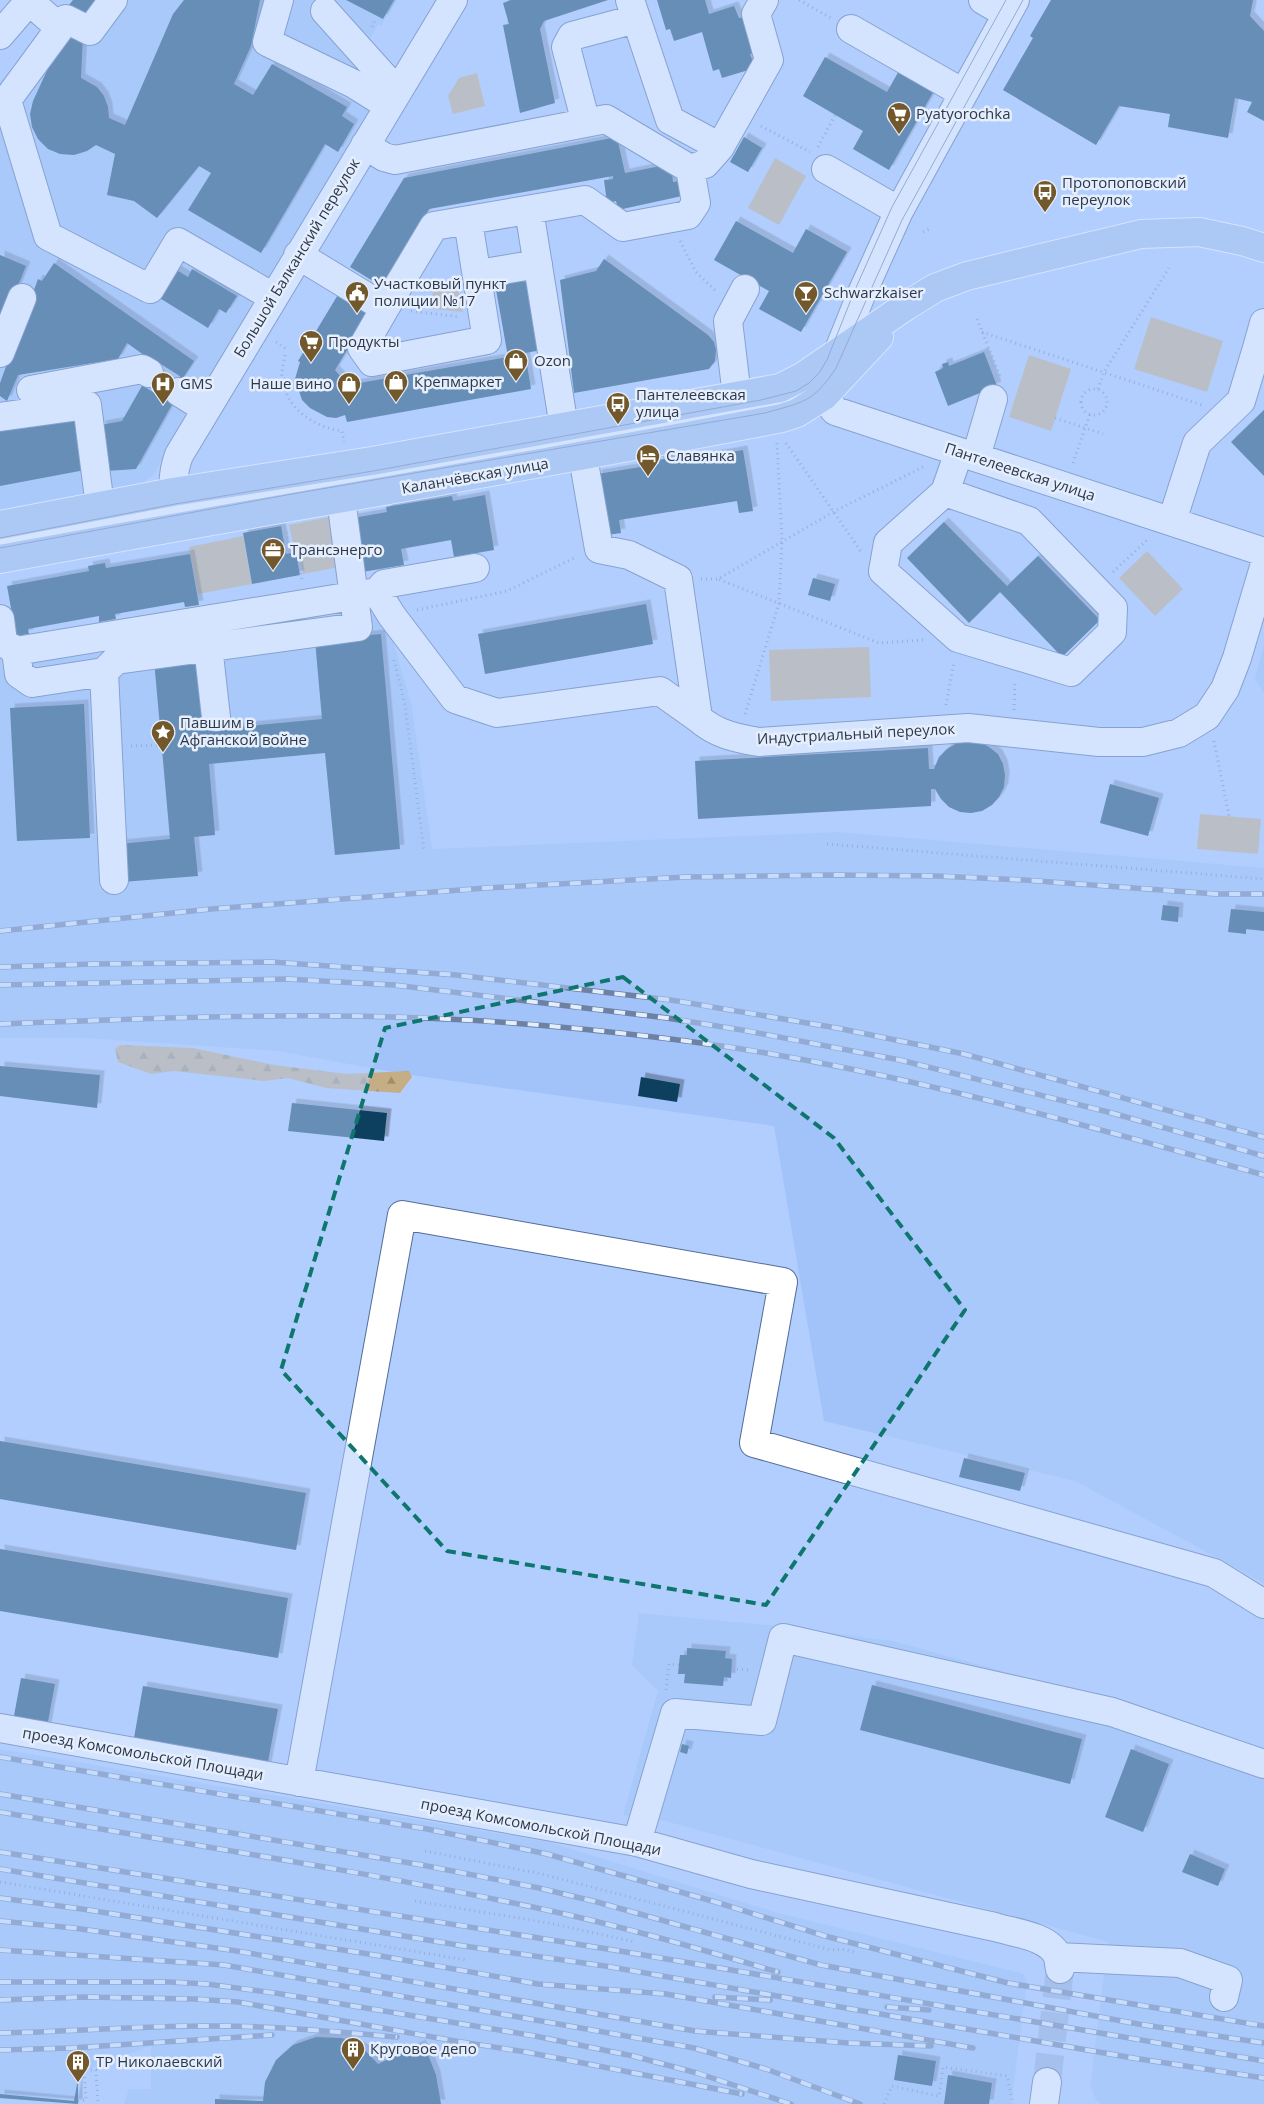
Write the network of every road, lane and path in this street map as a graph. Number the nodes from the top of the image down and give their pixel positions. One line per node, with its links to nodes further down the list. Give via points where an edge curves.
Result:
1 (114, 0): 11 (street, via 90,31 66,19)
2 (279, 0): 15 (street, via 267,42 354,84)
3 (453, 0): 15 (street, Большой Балканский переулок)
4 (799, 0): 12 (path)
5 (983, 0): 8 (street)
6 (30, 1): 11 (street); 13 (street)
7 (761, 1): 16 (street, via 756,14 769,60)
8 (1011, 7): 14 (street)
9 (633, 9): 18 (street, via 572,36 566,47); 20 (street, via 670,120)
10 (325, 11): 15 (street, via 386,79)
11 (60, 28): 34 (street, via 7,100 48,236 150,288 178,242)
12 (851, 30): 14 (street)
13 (0, 35)
14 (963, 93): 24 (street)
15 (394, 96): 19 (street, Большой Балканский переулок)
16 (738, 114): 17 (path, via 814,154); 20 (street)
17 (836, 115)
18 (586, 123): 19 (street, via 395,160); 21 (street, via 606,120)
19 (365, 145): 30 (street, Большой Балканский переулок)
20 (720, 147): 21 (street, via 705,164)
21 (690, 169): 25 (street, via 696,203 688,215)
22 (826, 169): 24 (street)
23 (530, 210): 25 (street, via 585,200 623,227); 26 (street); 31 (street)
24 (899, 211): 46 (street)
25 (668, 219): 36 (path, via 696,272)
26 (468, 221): 33 (street); 38 (street, via 434,226)
27 (932, 228): 28 (path)
28 (922, 232)
29 (1264, 248): 37 (main road, via 1199,232 1140,234 967,276 935,288)
30 (298, 255): 34 (street, Большой Балканский переулок); 38 (street)
31 (538, 264): 33 (street); 57 (street)
32 (1169, 268): 44 (path)
33 (478, 274): 39 (street)
34 (273, 297): 52 (street, Большой Балканский переулок)
35 (22, 298): 42 (street)
36 (740, 298): 50 (street, via 728,321)
37 (906, 306): 46 (main road, Каланчёвская улица); 46 (main road)
38 (385, 308): 39 (path); 39 (street, via 362,348 372,362 487,340)
39 (484, 320)
40 (982, 332): 44 (path)
41 (1262, 342): 53 (street, via 1241,401)
42 (0, 353)
43 (285, 355): 62 (path, via 282,377 286,393 295,407 325,428 342,430)
44 (1104, 372): 47 (path); 53 (path)
45 (149, 373): 48 (street, via 142,369)
46 (829, 375): 50 (main road, Каланчёвская улица, via 802,377 780,388); 63 (street, Пантелеевская улица, via 835,411); 64 (main road, Каланчёвская улица, via 797,412 782,418); 71 (street, via 798,397 763,407)
47 (1098, 389): 54 (path, via 1106,397 1105,409 1101,413); 54 (path, via 1092,388 1082,395 1081,406)
48 (32, 390)
49 (179, 392): 52 (street)
50 (738, 396): 57 (main road, Каланчёвская улица)
51 (993, 399): 63 (street)
52 (206, 409): 71 (street, Большой Балканский переулок, via 179,455 173,474)
53 (1228, 413): 74 (street, via 1197,443)
54 (1090, 414): 58 (path)
55 (0, 417): 70 (street, via 87,405)
56 (1055, 418): 58 (path)
57 (564, 427): 71 (main road, Каланчёвская улица, via 372,461)
58 (1085, 428): 59 (path); 65 (path)
59 (1103, 434)
60 (782, 438): 72 (path)
61 (777, 439): 78 (path)
62 (344, 444)
63 (968, 454): 67 (street, Пантелеевская улица); 68 (street)
64 (583, 457): 69 (main road, Каланчёвская улица); 99 (street, via 599,549 629,555 678,580)
65 (1075, 458)
66 (923, 467): 72 (path)
67 (1042, 479): 73 (street); 74 (street, Пантелеевская улица)
68 (945, 492): 73 (street); 85 (street, via 888,543)
69 (341, 499): 71 (main road, Каланчёвская улица); 87 (street)
70 (100, 506): 71 (main road, Каланчёвская улица); 75 (main road, Каланчёвская улица)
71 (176, 509): 79 (street); 82 (main road, Каланчёвская улица)
72 (834, 511): 78 (path); 85 (path, via 865,557)
73 (1029, 521): 86 (street)
74 (1172, 521): 81 (street, Пантелеевская улица)
75 (0, 525)
76 (286, 531): 88 (path, via 290,550 297,550)
77 (1147, 540): 86 (path)
78 (782, 541): 89 (path); 89 (path, via 718,579)
79 (0, 543)
80 (584, 552): 90 (path, via 507,591)
81 (1264, 552)
82 (0, 559)
83 (475, 568): 87 (street, via 384,584)
84 (1264, 568): 101 (street, Индустриальный переулок, via 1237,658 1224,689 1207,716 1179,733 1144,742 1098,742)
85 (883, 571): 92 (street)
86 (1095, 589): 96 (street, via 1113,608 1112,632 1071,672)
87 (365, 593): 88 (street); 90 (street, Индустриальный переулок); 93 (street, via 358,627)
88 (306, 603): 94 (street)
89 (779, 603): 92 (path, via 879,643); 103 (path)
90 (392, 616): 99 (street, Индустриальный переулок, via 455,699 497,713 660,691)
91 (0, 619): 94 (street, via 4,642)
92 (958, 638): 96 (street); 100 (path)
93 (208, 646): 97 (street, via 116,660); 98 (street)
94 (16, 651): 97 (street, via 19,674 32,683)
95 (392, 652): 108 (path, via 405,705)
96 (1016, 656): 101 (path)
97 (104, 672): 105 (street)
98 (216, 717)
99 (698, 718): 103 (street, Индустриальный переулок, via 710,729)
100 (942, 730): 101 (street, Индустриальный переулок, via 968,728); 103 (street, Индустриальный переулок, via 759,742)
101 (1013, 734)
102 (1213, 738): 106 (path)
103 (738, 739)
104 (162, 745): 105 (path)
105 (108, 748): 110 (street)
106 (1229, 816)
107 (827, 844): 109 (path)
108 (424, 852)
109 (1264, 879)
110 (114, 880)
111 (1264, 1604): 114 (street, via 1214,1573 754,1443 783,1282 402,1215)
112 (0, 1728): 114 (street, проезд Комсомольской Площади)
113 (1264, 1764): 115 (street, via 1112,1712 782,1638 762,1721 675,1713)
114 (300, 1782): 115 (street, проезд Комсомольской Площади)
115 (637, 1842): 122 (street, проезд Комсомольской Площади, via 751,1874 995,1927 1048,1944 1059,1963 1180,1963 1228,1980)
116 (425, 1851): 120 (path, via 542,1874 831,1950)
117 (0, 1882): 121 (path)
118 (415, 1901): 119 (path, via 549,1923)
119 (635, 1942)
120 (855, 1952)
121 (466, 1960)
122 (1224, 1997)
123 (78, 2101): 124 (path, via 86,2100 84,2070 96,2070)
124 (98, 2104)
125 (884, 2104): 126 (path, via 892,2086 938,2096 943,2067 1007,2076)
126 (1013, 2104)

